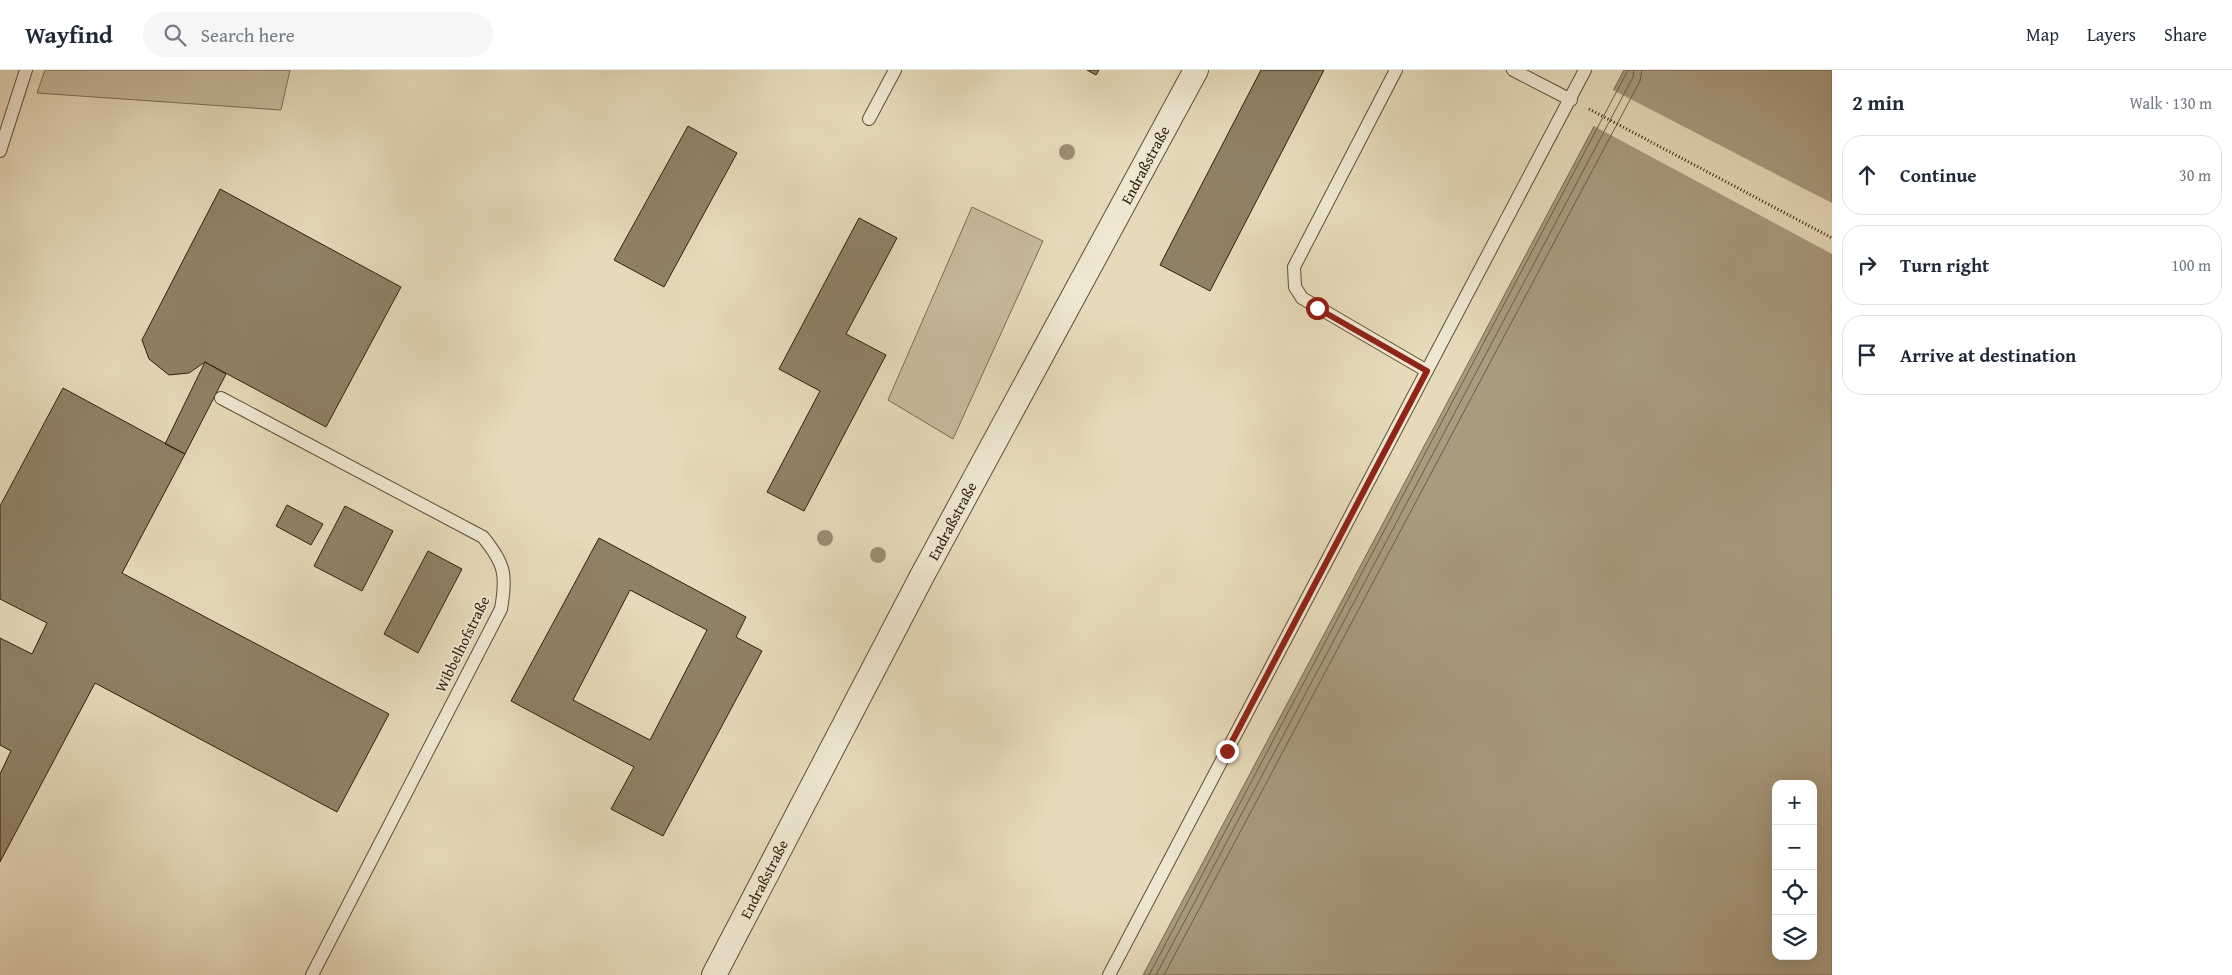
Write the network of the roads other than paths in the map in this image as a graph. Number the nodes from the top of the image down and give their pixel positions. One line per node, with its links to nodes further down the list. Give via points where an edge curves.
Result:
1 (26, 70): 9 (lane)
2 (895, 70): 8 (lane)
3 (1196, 70): 13 (street, Endraßstraße, via 922,576)
4 (1396, 70): 10 (lane, via 1294,267 1296,287 1302,298)
5 (1513, 70): 7 (lane)
6 (1585, 70): 7 (lane)
7 (1571, 100): 10 (lane)
8 (869, 119)
9 (0, 151)
10 (1427, 371): 14 (lane)
11 (221, 398): 12 (lane, Wibbelhofstraße, via 483,536 499,556 505,584 501,609)
12 (312, 975)
13 (714, 975)
14 (1109, 975)

